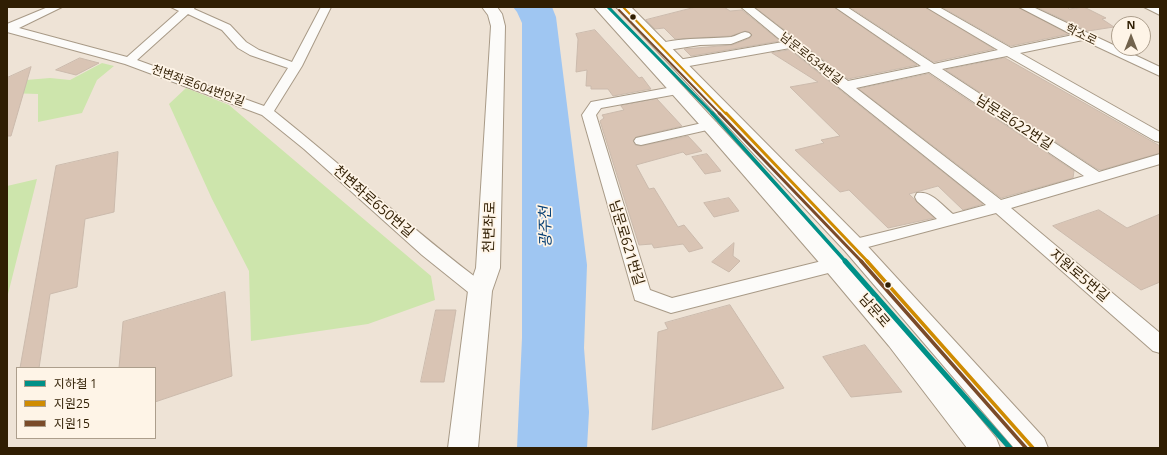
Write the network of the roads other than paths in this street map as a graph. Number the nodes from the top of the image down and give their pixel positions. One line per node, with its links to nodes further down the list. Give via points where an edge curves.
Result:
1 (57, 7): 13 (street)
2 (326, 7): 21 (street)
3 (489, 7): 37 (main road, 천변좌로, via 495,14 498,26 488,268)
4 (601, 7): 25 (main road, 남문로)
5 (623, 7): 17 (main road, 남문로)
6 (746, 7): 16 (street, 남문로634번길)
7 (840, 7): 22 (street)
8 (932, 7): 18 (street)
9 (1024, 7): 15 (street, 학소로)
10 (1149, 7): 12 (street)
11 (185, 8): 19 (street); 21 (street, via 229,30 240,44 264,57)
12 (1160, 12)
13 (8, 28): 19 (street, 천변좌로604번안길)
14 (745, 35): 17 (street, via 741,39)
15 (1083, 36): 18 (street, 남문로634번길); 23 (street, 학소로)
16 (791, 44): 20 (street); 24 (street, 남문로634번길)
17 (661, 47): 20 (main road, 남문로)
18 (1009, 52): 22 (street, 남문로634번길); 28 (street)
19 (128, 61): 26 (street, 천변좌로604번안길)
20 (678, 64): 35 (main road, 남문로)
21 (296, 66): 26 (street)
22 (931, 68): 24 (street, 남문로634번길); 31 (street, 남문로622번길)
23 (1160, 72)
24 (845, 86): 33 (street)
25 (678, 90): 27 (main road, 남문로); 36 (street, 남문로621번길, via 596,105 589,115 642,295 671,306)
26 (267, 112): 37 (street, 천변좌로650번길, via 304,141 428,251)
27 (711, 125): 29 (street); 36 (main road, 남문로)
28 (1160, 138)
29 (642, 141)
30 (1160, 159): 31 (street)
31 (1096, 177): 33 (street)
32 (923, 197): 34 (street)
33 (999, 207): 34 (street); 38 (street, 지원로5번길)
34 (950, 221): 35 (street)
35 (854, 245): 41 (main road, 남문로)
36 (834, 265): 40 (main road, 남문로, via 899,340)
37 (480, 291): 39 (main road, 천변좌로)
38 (1160, 345)
39 (463, 448)
40 (985, 448)
41 (1033, 448)

